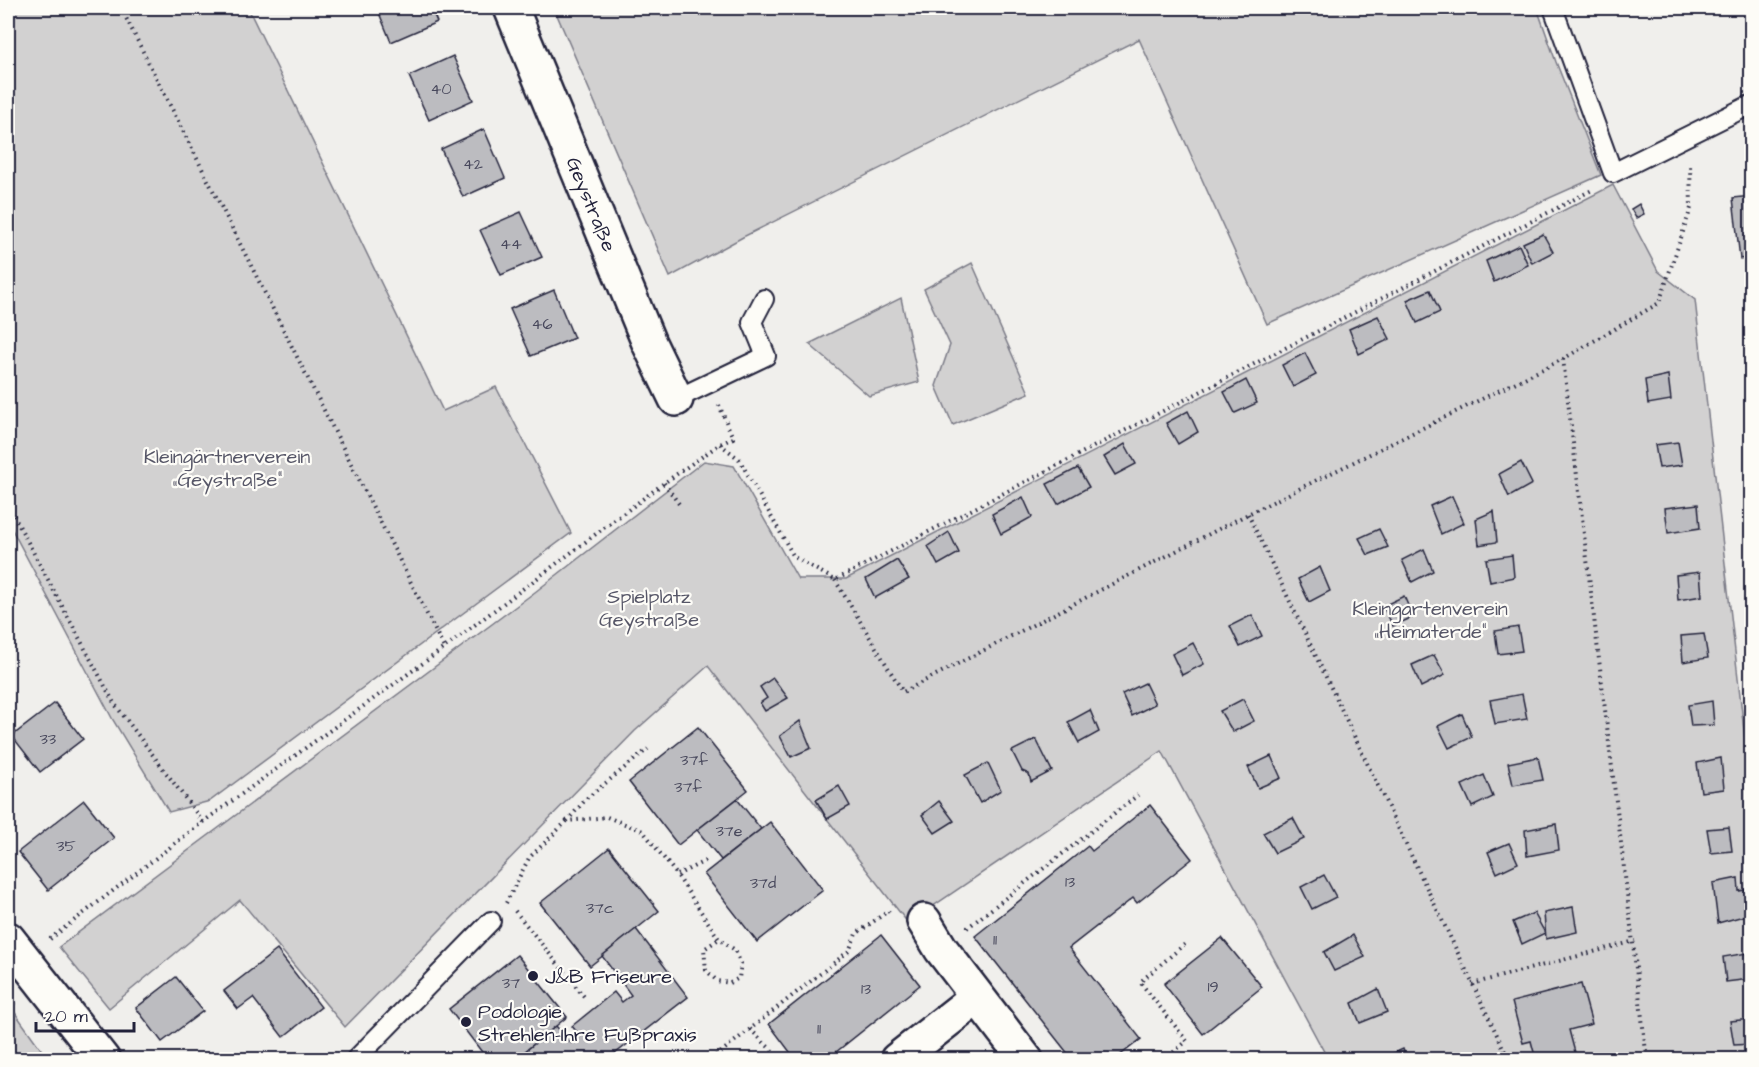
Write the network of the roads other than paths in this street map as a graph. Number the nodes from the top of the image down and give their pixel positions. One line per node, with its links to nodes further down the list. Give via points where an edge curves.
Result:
1 (511, 8): 5 (street, Geystraße, via 649,343)
2 (1553, 8): 3 (lane, via 1613,173)
3 (1752, 104)
4 (764, 299): 5 (lane, via 752,322 766,356)
5 (676, 399)
6 (490, 921): 11 (lane)
7 (924, 921): 9 (street)
8 (16, 949): 10 (street)
9 (977, 997): 12 (street); 13 (street)
10 (103, 1059)
11 (355, 1059)
12 (897, 1059)
13 (1026, 1059)

